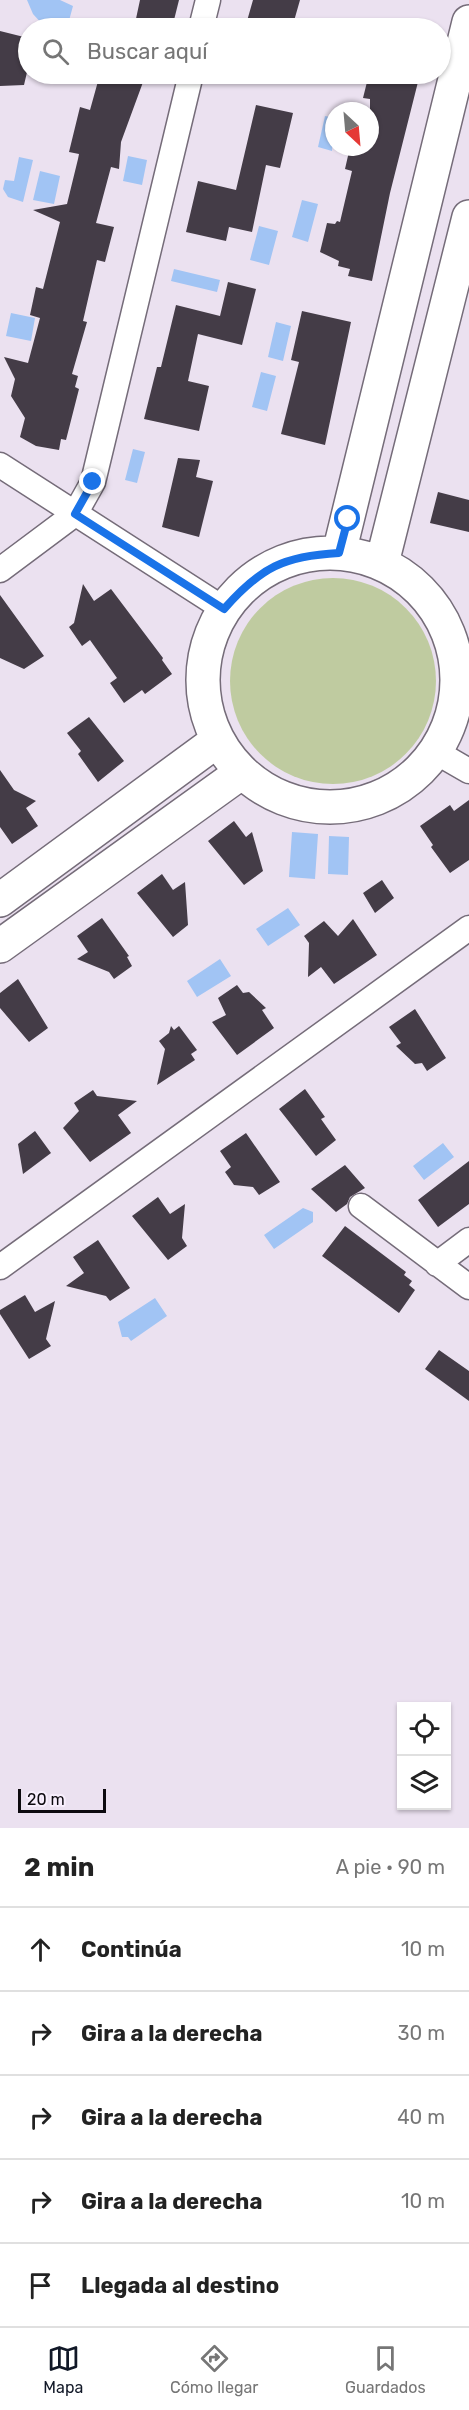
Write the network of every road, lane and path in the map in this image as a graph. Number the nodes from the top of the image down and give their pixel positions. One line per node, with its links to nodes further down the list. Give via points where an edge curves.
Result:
1 (208, 0): 2 (street)
2 (204, 18)
3 (469, 22): 8 (street)
4 (188, 84): 7 (street, via 93,482)
5 (469, 217): 9 (street)
6 (0, 465): 7 (street)
7 (75, 514): 10 (street); 11 (street)
8 (339, 553): 9 (street); 11 (street, via 306,555 274,566 246,584)
9 (382, 563): 13 (street, via 418,587 443,620 456,660 455,703)
10 (0, 570)
11 (224, 609): 12 (street, via 204,661 204,699)
12 (218, 740): 15 (street); 16 (street)
13 (436, 752): 14 (street); 15 (street, via 415,774 387,793 354,804 319,806 291,801)
14 (469, 771)
15 (242, 772): 18 (street)
16 (0, 900)
17 (469, 928): 22 (street)
18 (0, 946)
19 (361, 1206): 21 (street)
20 (469, 1240): 21 (street)
21 (437, 1264): 23 (street)
22 (0, 1266)
23 (469, 1287)

